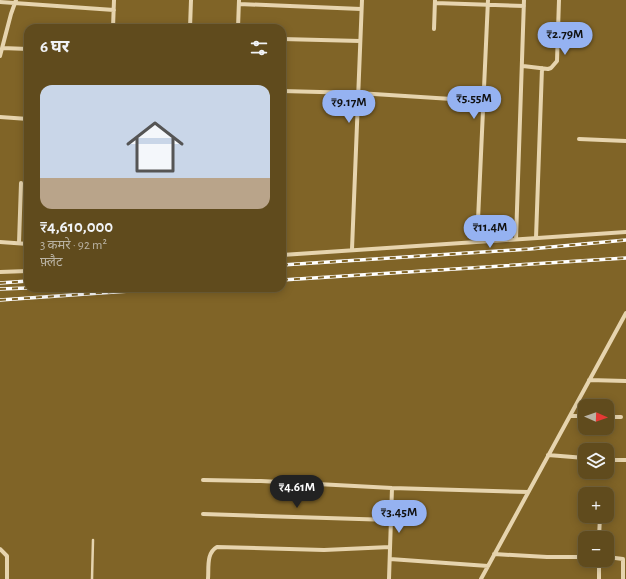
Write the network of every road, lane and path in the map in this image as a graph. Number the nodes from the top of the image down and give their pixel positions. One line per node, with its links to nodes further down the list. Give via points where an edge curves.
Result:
1 (114, 0): 15 (street)
2 (191, 0): 17 (street)
3 (274, 0): 12 (street)
4 (362, 0): 14 (street)
5 (524, 0): 13 (street)
6 (559, 0): 26 (street, via 556,61 551,68)
7 (435, 1): 11 (street); 19 (street)
8 (0, 2): 9 (street)
9 (15, 2): 15 (street); 22 (street)
10 (239, 2): 12 (street); 18 (street)
11 (488, 2): 13 (street); 29 (street)
12 (274, 6): 14 (street)
13 (524, 6): 25 (street)
14 (361, 9): 21 (street)
15 (114, 10): 16 (street)
16 (113, 24)
17 (190, 24)
18 (238, 24)
19 (434, 29)
20 (286, 39): 21 (street)
21 (360, 41): 28 (street)
22 (2, 48): 23 (street); 24 (street)
23 (24, 49)
24 (0, 56)
25 (523, 66): 26 (street); 37 (street)
26 (542, 68): 36 (street)
27 (286, 91): 28 (street)
28 (358, 93): 29 (street); 42 (street)
29 (483, 101): 39 (street)
30 (0, 117): 31 (street)
31 (24, 119)
32 (579, 140): 33 (street)
33 (626, 141)
34 (21, 183): 40 (street)
35 (626, 232): 36 (street)
36 (536, 238): 37 (street)
37 (516, 239): 39 (street)
38 (0, 242): 40 (street)
39 (477, 242): 42 (street)
40 (19, 243): 41 (street)
41 (24, 244)
42 (352, 249): 43 (street)
43 (286, 255)
44 (24, 270): 45 (street)
45 (0, 272)
46 (626, 313): 47 (street)
47 (589, 380): 48 (street); 49 (street)
48 (626, 381)
49 (570, 416): 50 (street); 53 (street)
50 (578, 416)
51 (614, 417): 52 (street)
52 (621, 417)
53 (548, 455): 54 (street); 59 (street)
54 (578, 457)
55 (614, 460): 56 (street)
56 (626, 460)
57 (203, 480): 58 (street)
58 (392, 488): 59 (street); 61 (street)
59 (528, 492): 65 (street)
60 (203, 514): 61 (street)
61 (391, 520): 63 (street)
62 (93, 540): 72 (lane)
63 (390, 547): 68 (street); 73 (street, via 324,550 217,547 210,554)
64 (0, 549): 71 (street, via 7,556)
65 (494, 554): 66 (street); 69 (street)
66 (578, 557)
67 (614, 558): 77 (street, via 622,559)
68 (390, 559): 69 (street); 74 (street)
69 (488, 566): 75 (street)
70 (599, 567): 76 (street)
71 (7, 579)
72 (92, 579)
73 (208, 579)
74 (389, 579)
75 (481, 579)
76 (599, 579)
77 (623, 579)

